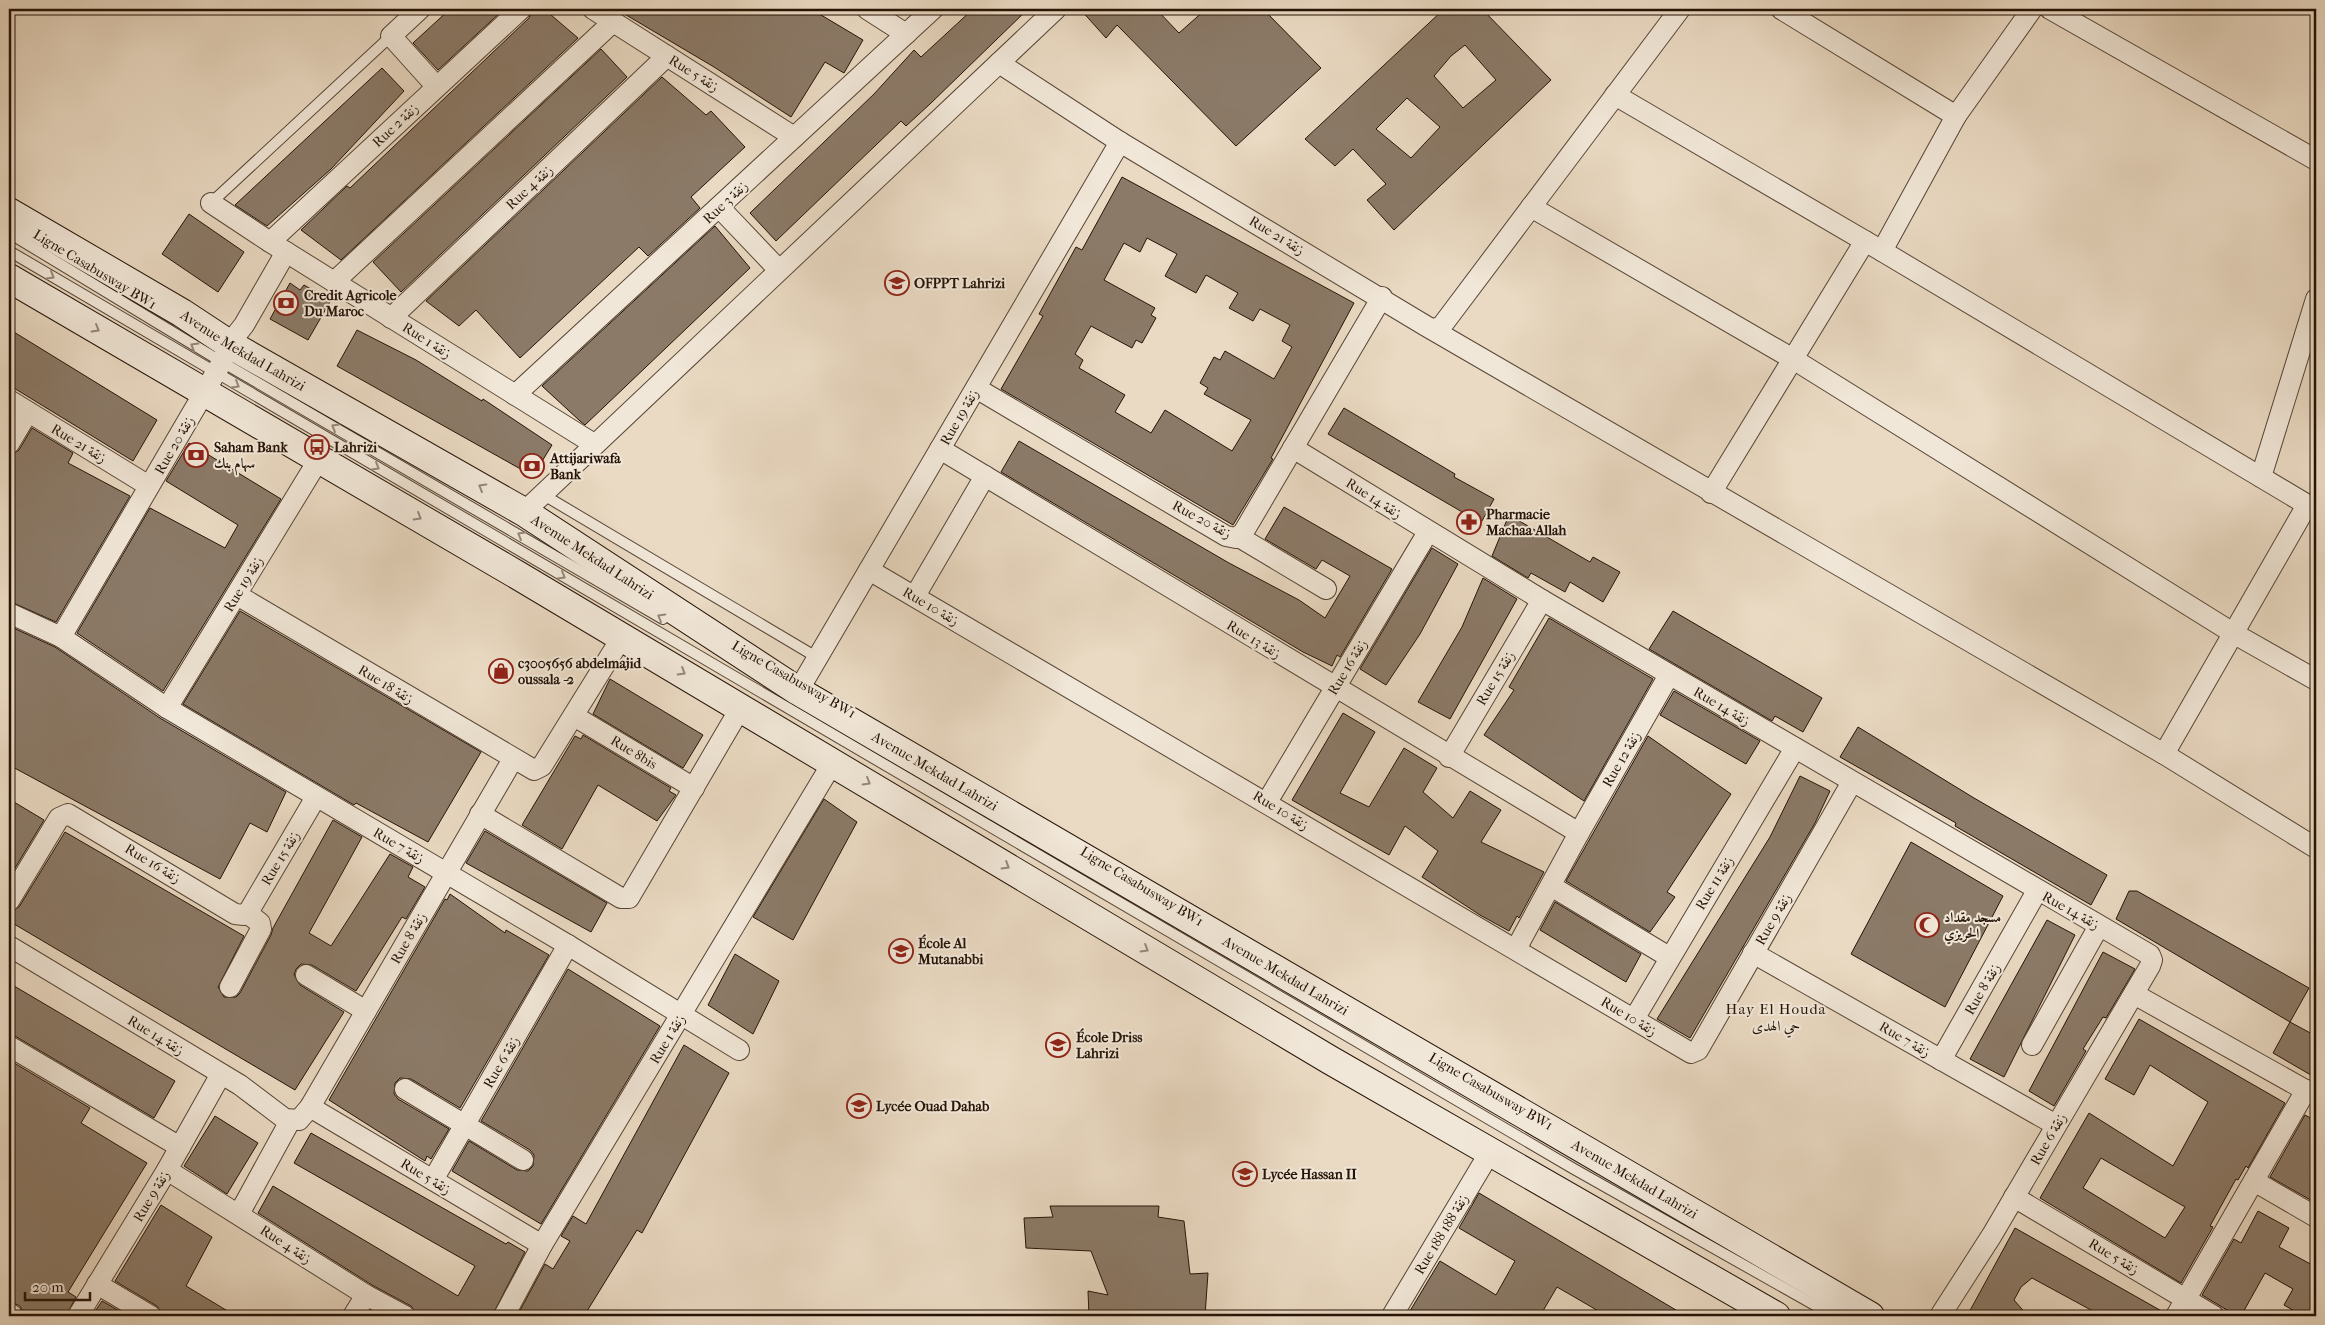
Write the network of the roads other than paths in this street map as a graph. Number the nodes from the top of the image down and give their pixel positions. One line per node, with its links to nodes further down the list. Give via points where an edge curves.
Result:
1 (420, 9): 13 (street)
2 (521, 9): 16 (street, Rue 2 زنقة)
3 (593, 9): 11 (street, Rue 5 زنقة)
4 (867, 9): 12 (street)
5 (934, 9): 12 (street, Rue 3 زنقة)
6 (1056, 9): 15 (street)
7 (1680, 9): 17 (street)
8 (1781, 9): 18 (street)
9 (2032, 9): 18 (street)
10 (2050, 9): 21 (street)
11 (613, 22): 14 (street, Rue 5 زنقة); 32 (street)
12 (906, 34): 19 (street, Rue 3 زنقة)
13 (391, 36): 16 (street); 22 (lane)
14 (667, 56): 19 (street, Rue 5 زنقة); 35 (street, Rue 4 زنقة)
15 (999, 63): 20 (street, Rue 21 زنقة); 30 (street)
16 (436, 86): 28 (street, Rue 2 زنقة)
17 (1615, 95): 24 (street); 27 (street)
18 (1956, 116): 27 (street)
19 (794, 137): 23 (street, Rue 3 زنقة)
20 (1120, 142): 33 (street, Rue 21 زنقة); 40 (street, Rue 19 زنقة)
21 (2316, 160)
22 (211, 203): 28 (street, Rue 1 زنقة)
23 (719, 207): 30 (street); 41 (street, Rue 3 زنقة)
24 (1531, 207): 36 (street, via 1441,327); 38 (street)
25 (9, 212): 39 (main road, Avenue Mekdad Lahrizi, via 182,313)
26 (9, 233): 39 (lane, Ligne Casabusway BW1, one-way to 26)
27 (1873, 246): 38 (street); 50 (street)
28 (278, 247): 32 (street, Rue 1 زنقة); 39 (street, Rue 20 زنقة, via 244,325)
29 (9, 251): 39 (lane, Ligne Casabusway BW1, one-way to 39)
30 (779, 270): 45 (street)
31 (9, 278): 39 (main road, Avenue Mekdad Lahrizi, one-way to 39)
32 (334, 282): 35 (street, Rue 1 زنقة)
33 (1382, 297): 36 (street, Rue 21 زنقة); 46 (street, Rue 20 زنقة)
34 (2316, 299): 37 (street)
35 (391, 318): 41 (street, Rue 1 زنقة)
36 (1433, 329): 52 (street, Rue 21 زنقة)
37 (2310, 343): 50 (street)
38 (1793, 359): 52 (street); 64 (street)
39 (218, 368): 48 (main road, Avenue Mekdad Lahrizi); 51 (street, Rue 20 زنقة); 53 (main road, Avenue Mekdad Lahrizi, one-way to 39); 63 (lane, Ligne Casabusway BW1, one-way to 39); 139 (lane, Ligne Casabusway BW1, one-way to 139, via 1574,1169)
40 (976, 388): 47 (street, Rue 19 زنقة); 56 (street, Rue 20 زنقة, via 1226,536)
41 (515, 395): 45 (street, Rue 1 زنقة)
42 (9, 400): 43 (street, Rue 21 زنقة)
43 (28, 412): 44 (street); 51 (street, Rue 21 زنقة)
44 (9, 444)
45 (594, 444): 53 (street)
46 (1293, 448): 55 (street, Rue 14 زنقة); 56 (street, Rue 20 زنقة)
47 (940, 449): 49 (street, Rue 13 زنقة); 57 (street, Rue 19 زنقة)
48 (319, 459): 59 (street, Rue 19 زنقة); 66 (main road, Avenue Mekdad Lahrizi, one-way to 66)
49 (985, 476): 60 (street); 71 (street, Rue 13 زنقة)
50 (2261, 477): 54 (street)
51 (149, 486): 65 (street, Rue 20 زنقة)
52 (1711, 492): 77 (street, Rue 21 زنقة)
53 (533, 503): 68 (lane); 72 (main road, Avenue Mekdad Lahrizi)
54 (2312, 508): 64 (street)
55 (1428, 532): 61 (street, Rue 14 زنقة); 71 (street, Rue 16 زنقة)
56 (1239, 537): 58 (street)
57 (869, 570): 60 (street, Rue 10 زنقة); 68 (street, Rue 19 زنقة)
58 (1326, 589)
59 (236, 595): 74 (street, Rue 19 زنقة); 79 (street, Rue 18 زنقة)
60 (915, 596): 84 (street, Rue 10 زنقة)
61 (1542, 600): 69 (street, Rue 14 زنقة); 78 (street, Rue 15 زنقة)
62 (10, 615): 65 (street, Rue 7 زنقة)
63 (674, 625)
64 (2233, 633): 70 (street); 77 (street)
65 (61, 637): 74 (street, Rue 7 زنقة)
66 (622, 637): 73 (main road, Avenue Mekdad Lahrizi, one-way to 73); 75 (street)
67 (699, 640): 140 (lane, Ligne Casabusway BW1)
68 (818, 658): 72 (street, Rue 19 زنقة)
69 (1669, 675): 76 (street, Rue 14 زنقة); 86 (street, Rue 12 زنقة)
70 (2316, 680)
71 (1335, 688): 78 (street, Rue 13 زنقة); 84 (street, Rue 16 زنقة)
72 (798, 691): 141 (main road, Avenue Mekdad Lahrizi)
73 (741, 707): 80 (main road, Avenue Mekdad Lahrizi); 82 (street)
74 (168, 708): 83 (street, Rue 7 زنقة)
75 (574, 716): 79 (street, Rue 18 زنقة, via 542,766 530,770); 82 (street, Rue 8bis)
76 (1795, 748): 81 (street, Rue 14 زنقة); 98 (street, Rue 11 زنقة)
77 (2164, 754): 87 (street, Rue 21 زنقة)
78 (1449, 757): 86 (street, Rue 13 زنقة)
79 (513, 759): 85 (street, Rue 8 زنقة)
80 (833, 762): 104 (street, Rue 1 زنقة); 118 (main road, Avenue Mekdad Lahrizi, one-way to 118, via 1330,1060)
81 (1852, 782): 90 (street, Rue 14 زنقة); 97 (street, Rue 9 زنقة)
82 (694, 788): 85 (street, via 631,896 626,899)
83 (316, 797): 88 (street, Rue 7 زنقة); 92 (street, Rue 15 زنقة)
84 (1267, 802): 96 (street, Rue 10 زنقة)
85 (480, 814): 88 (street, Rue 8 زنقة)
86 (1574, 830): 89 (street, Rue 12 زنقة)
87 (2316, 848)
88 (446, 873): 94 (street, Rue 7 زنقة); 103 (street, Rue 8 زنقة)
89 (1551, 886): 96 (street, Rue 12 زنقة); 98 (street)
90 (2037, 891): 93 (street, Rue 14 زنقة); 110 (street, Rue 8 زنقة)
91 (9, 901): 92 (street, Rue 16 زنقة, via 58,818 64,814 73,815)
92 (244, 914): 101 (street, via 260,923 261,929)
93 (2099, 926): 99 (street, Rue 14 زنقة, via 2148,954); 106 (street)
94 (568, 945): 104 (street, Rue 7 زنقة); 115 (street, Rue 6 زنقة)
95 (9, 946): 111 (street, Rue 14 زنقة)
96 (1516, 949): 105 (street, Rue 10 زنقة)
97 (1754, 953): 109 (street, Rue 9 زنقة, via 1698,1050); 110 (street, Rue 7 زنقة)
98 (1669, 957): 105 (street, Rue 11 زنقة)
99 (2152, 960): 102 (street, Rue 6 زنقة)
100 (306, 975): 103 (street)
101 (230, 987)
102 (2134, 994): 113 (street); 116 (street, Rue 6 زنقة)
103 (366, 1011): 114 (street, Rue 8 زنقة)
104 (682, 1014): 108 (street, Rue 7 زنقة); 126 (street, Rue 1 زنقة)
105 (1634, 1019): 109 (street, Rue 10 زنقة)
106 (2032, 1045)
107 (9, 1046): 117 (street)
108 (739, 1050)
109 (1691, 1052)
110 (1941, 1060): 116 (street, Rue 7 زنقة)
111 (221, 1074): 114 (street, Rue 14 زنقة); 117 (street, Rue 9 زنقة)
112 (405, 1089): 115 (street)
113 (2311, 1093): 122 (street)
114 (301, 1115): 121 (street, Rue 5 زنقة); 124 (street, Rue 8 زنقة)
115 (465, 1125): 119 (street); 121 (street, Rue 6 زنقة)
116 (2056, 1125): 123 (street, Rue 6 زنقة)
117 (180, 1147): 120 (street, Rue 9 زنقة)
118 (1490, 1152): 137 (street, Rue 188 زنقة 188); 138 (main road, Avenue Mekdad Lahrizi)
119 (523, 1160)
120 (167, 1170): 124 (street, Rue 4 زنقة); 127 (street, Rue 9 زنقة)
121 (433, 1180): 126 (street, Rue 5 زنقة)
122 (2254, 1181): 125 (street); 129 (street)
123 (2014, 1197): 129 (street, Rue 5 زنقة); 142 (street, Rue 6 زنقة)
124 (239, 1214): 128 (street, Rue 4 زنقة)
125 (2316, 1217)
126 (542, 1246): 136 (street, Rue 1 زنقة)
127 (98, 1284): 132 (street, Rue 9 زنقة); 133 (street)
128 (366, 1295): 134 (street); 135 (street, Rue 4 زنقة)
129 (2181, 1308): 143 (street, Rue 5 زنقة)
130 (9, 1314): 131 (street)
131 (13, 1316)
132 (78, 1316)
133 (151, 1316)
134 (353, 1316)
135 (406, 1316)
136 (504, 1316)
137 (1392, 1316)
138 (1776, 1316)
139 (1834, 1316)
140 (1849, 1316)
141 (1870, 1316)
142 (1940, 1316)
143 (2214, 1316)

